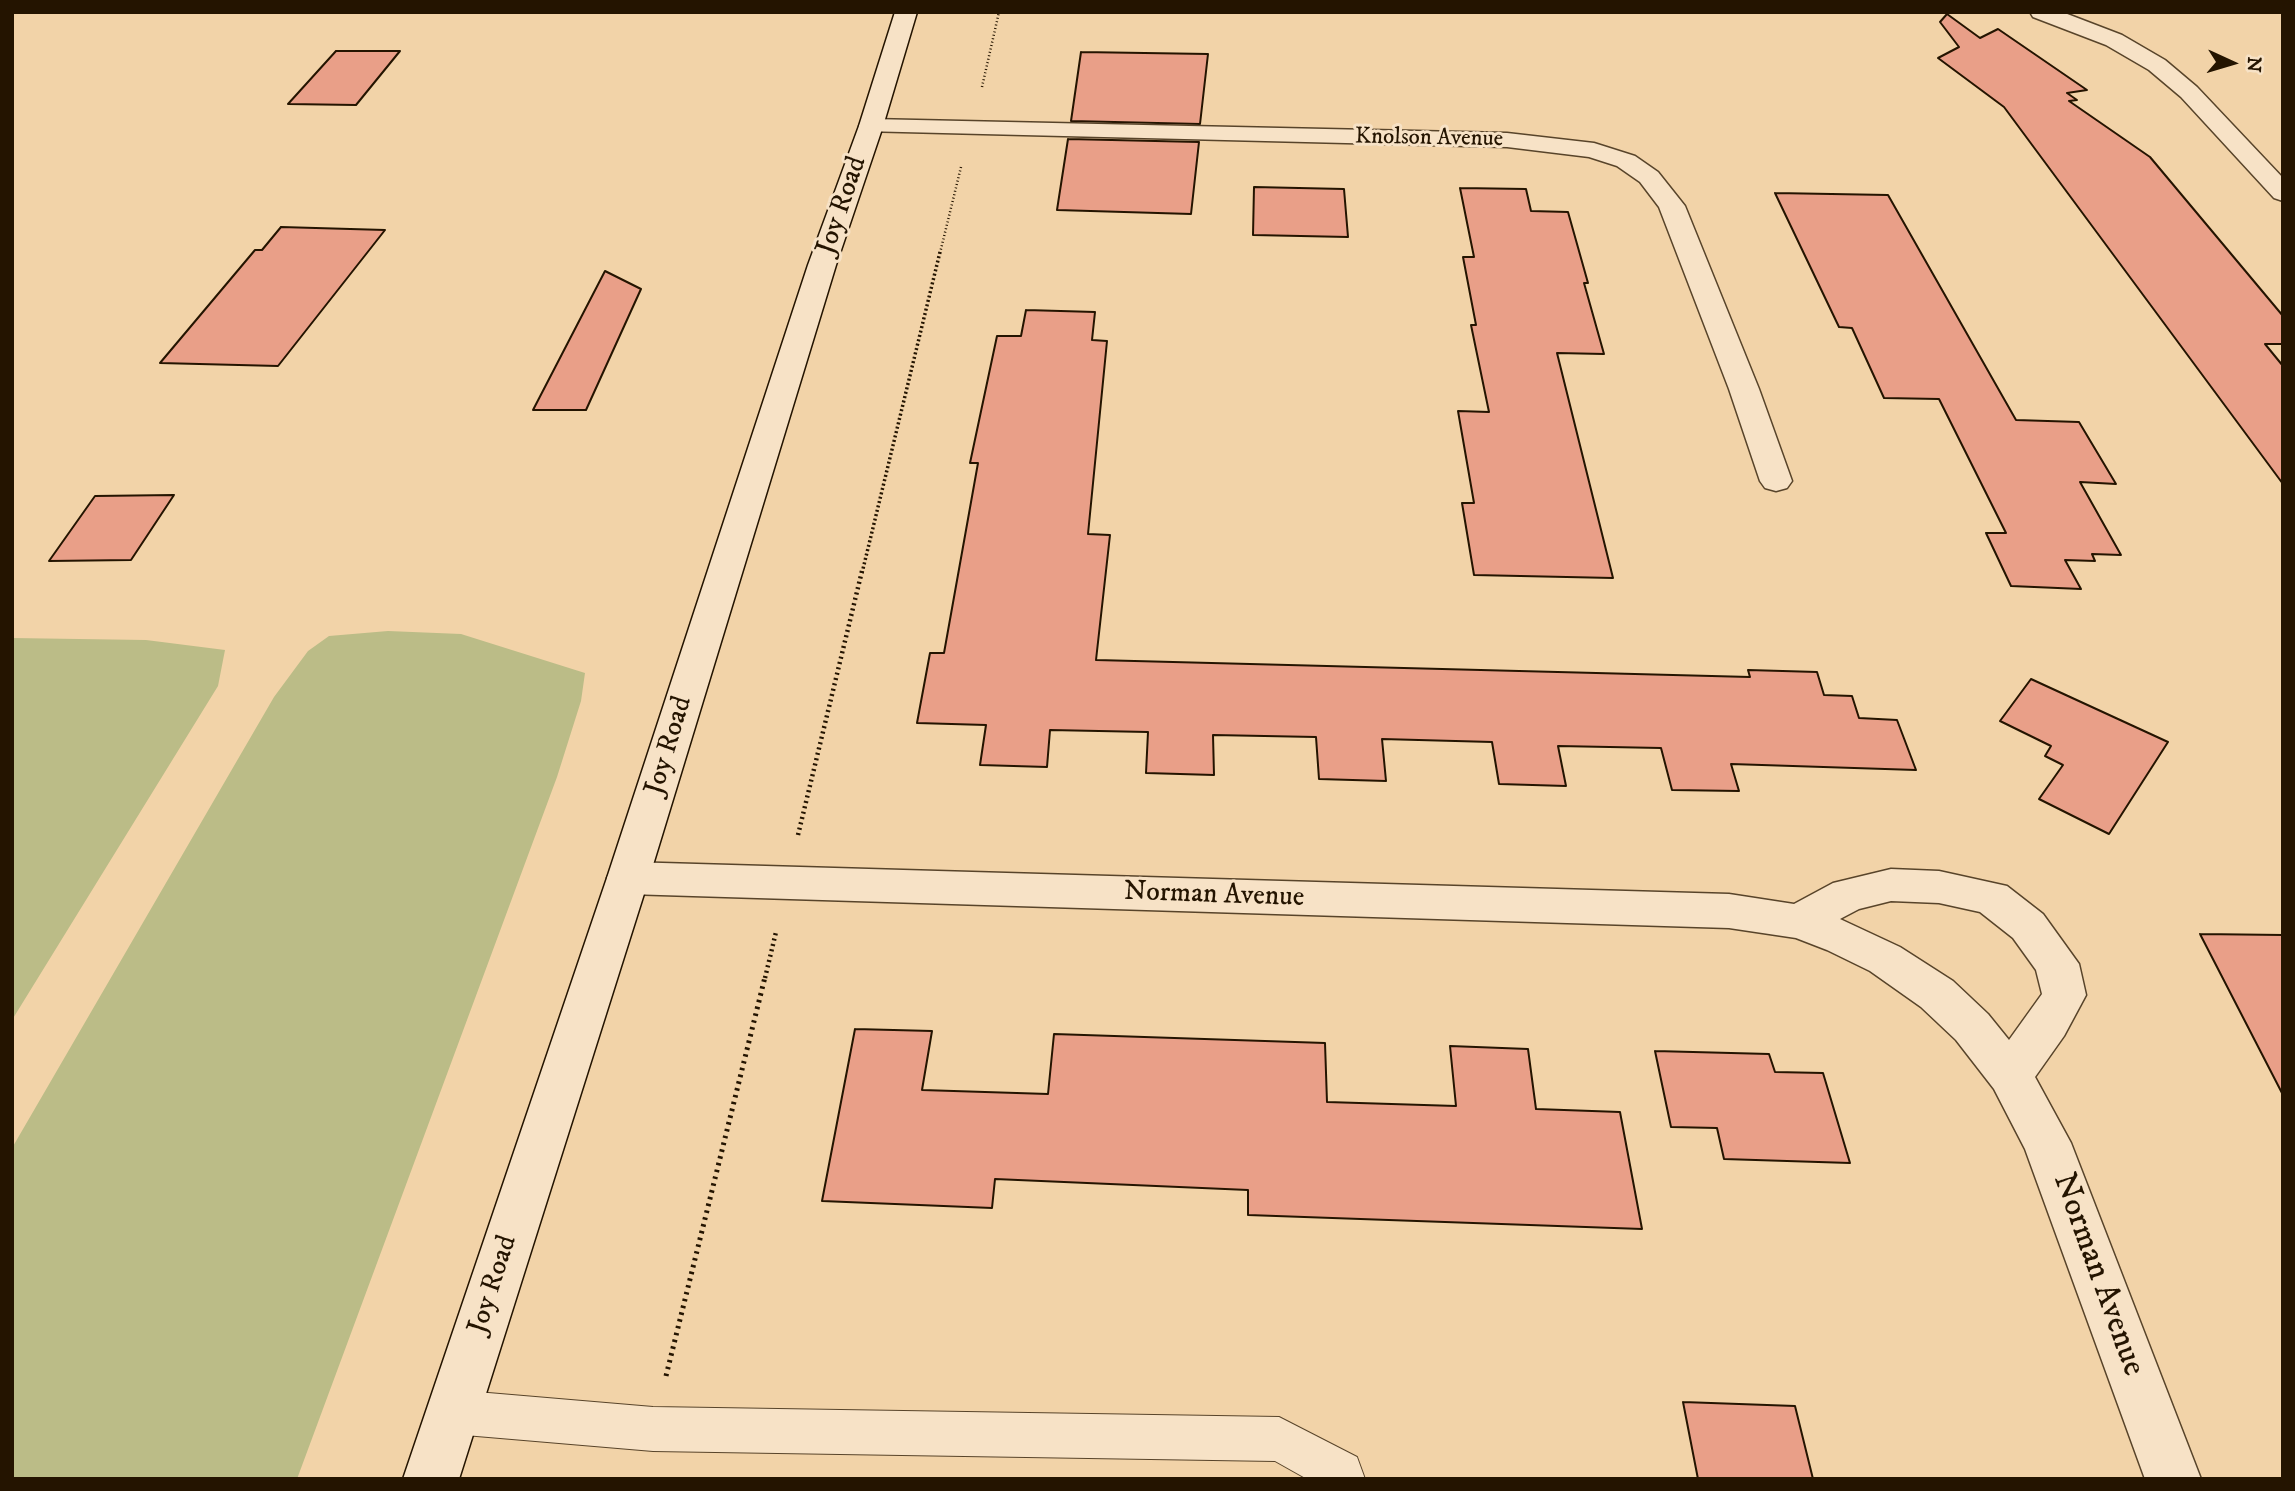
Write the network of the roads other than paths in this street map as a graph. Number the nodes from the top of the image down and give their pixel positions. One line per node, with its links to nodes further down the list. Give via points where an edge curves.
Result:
1 (906, 12): 3 (street, Joy Road)
2 (2041, 12): 4 (street, via 2114,40 2157,65 2189,92)
3 (871, 126): 5 (street, Knolson Avenue, via 1507,140 1594,150 1626,161 1649,177 1672,206); 6 (street, Joy Road, via 822,265)
4 (2283, 193)
5 (1776, 481)
6 (628, 878): 7 (street, Norman Avenue, via 1729,911); 9 (street, Joy Road)
7 (1799, 922): 8 (street, Norman Avenue, via 1885,959 1937,995 1972,1027); 8 (street, via 1847,895 1891,885 1939,887 1992,898 2028,926 2057,964 2064,995)
8 (2010, 1075): 12 (street, Norman Avenue, via 2047,1143)
9 (453, 1412): 10 (street, Joy Road); 11 (lane, via 653,1429 1279,1439)
10 (431, 1479)
11 (1343, 1479)
12 (2173, 1479)

